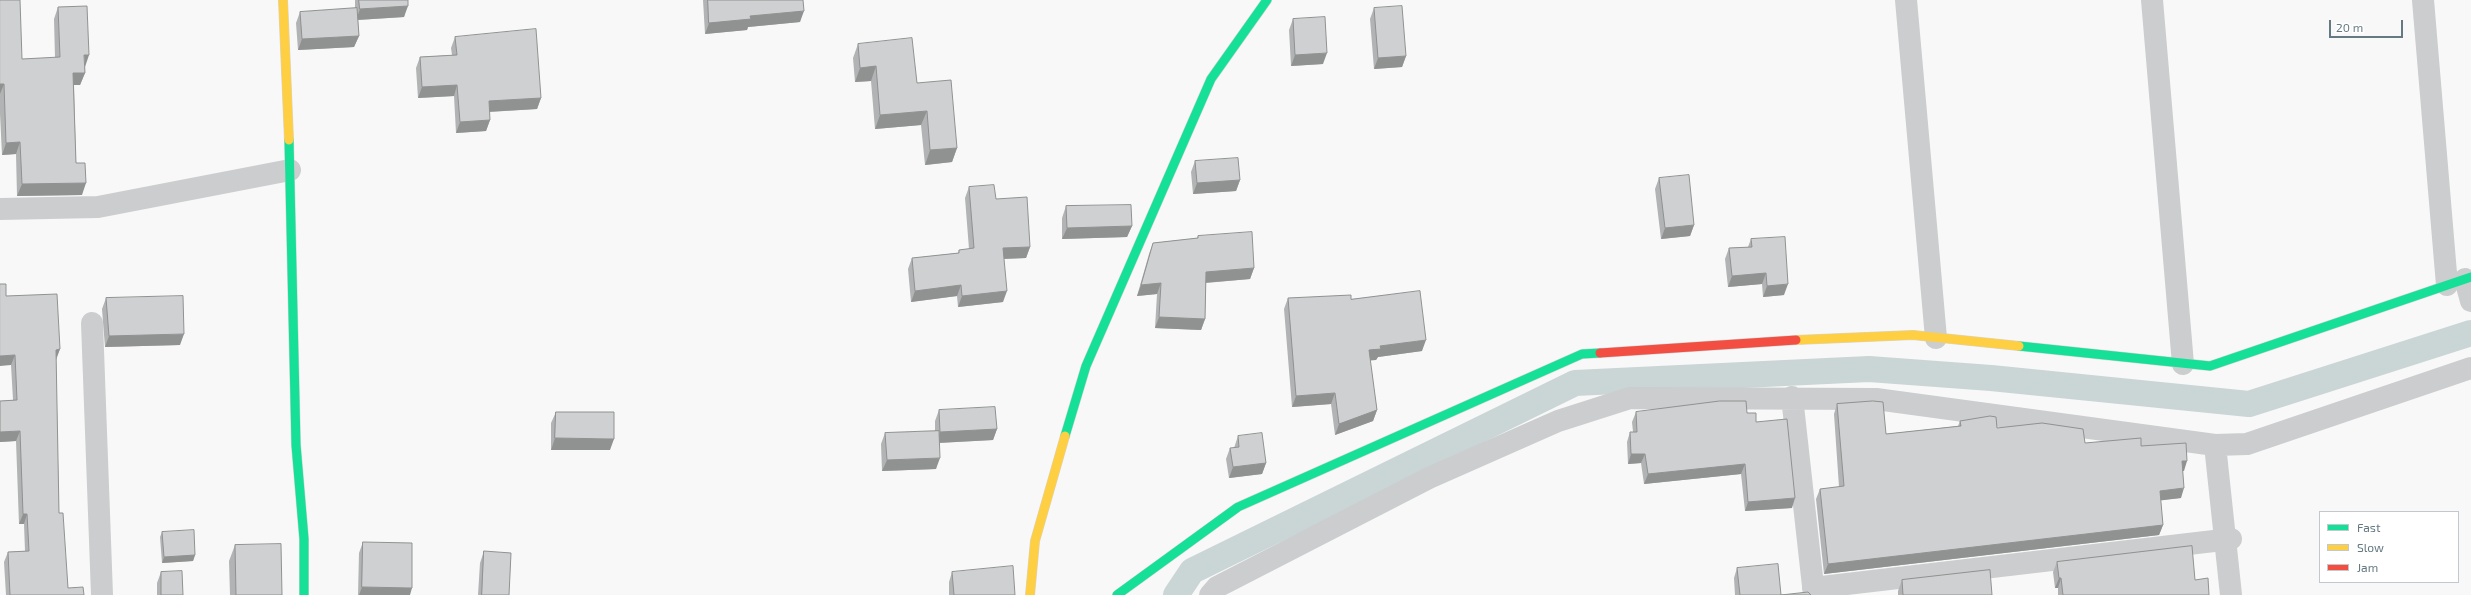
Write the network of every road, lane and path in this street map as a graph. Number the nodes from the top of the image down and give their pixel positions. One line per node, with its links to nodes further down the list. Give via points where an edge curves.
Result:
1 (283, 0): 6 (street)
2 (1267, 0): 20 (street, via 1211,79 1086,366 1035,541)
3 (1906, 0): 11 (street)
4 (2152, 0): 12 (street)
5 (2423, 0): 8 (street)
6 (290, 170): 7 (street, via 98,206); 19 (street, via 296,445 304,539)
7 (0, 209)
8 (2461, 281): 9 (street); 12 (street, via 2210,366)
9 (2471, 301)
10 (92, 323): 18 (street)
11 (1936, 338): 12 (street); 21 (street, via 1913,335 1582,354 1238,507)
12 (2183, 364)
13 (2471, 368): 15 (street, via 2247,444)
14 (1792, 398): 15 (street, via 1876,399); 17 (street); 22 (street, via 1630,398 1558,421 1429,478 1217,587)
15 (2215, 445): 16 (street)
16 (2228, 540): 17 (street); 23 (street)
17 (1813, 591)
18 (102, 595)
19 (304, 595)
20 (1030, 595)
21 (1117, 595)
22 (1210, 595)
23 (2231, 595)

